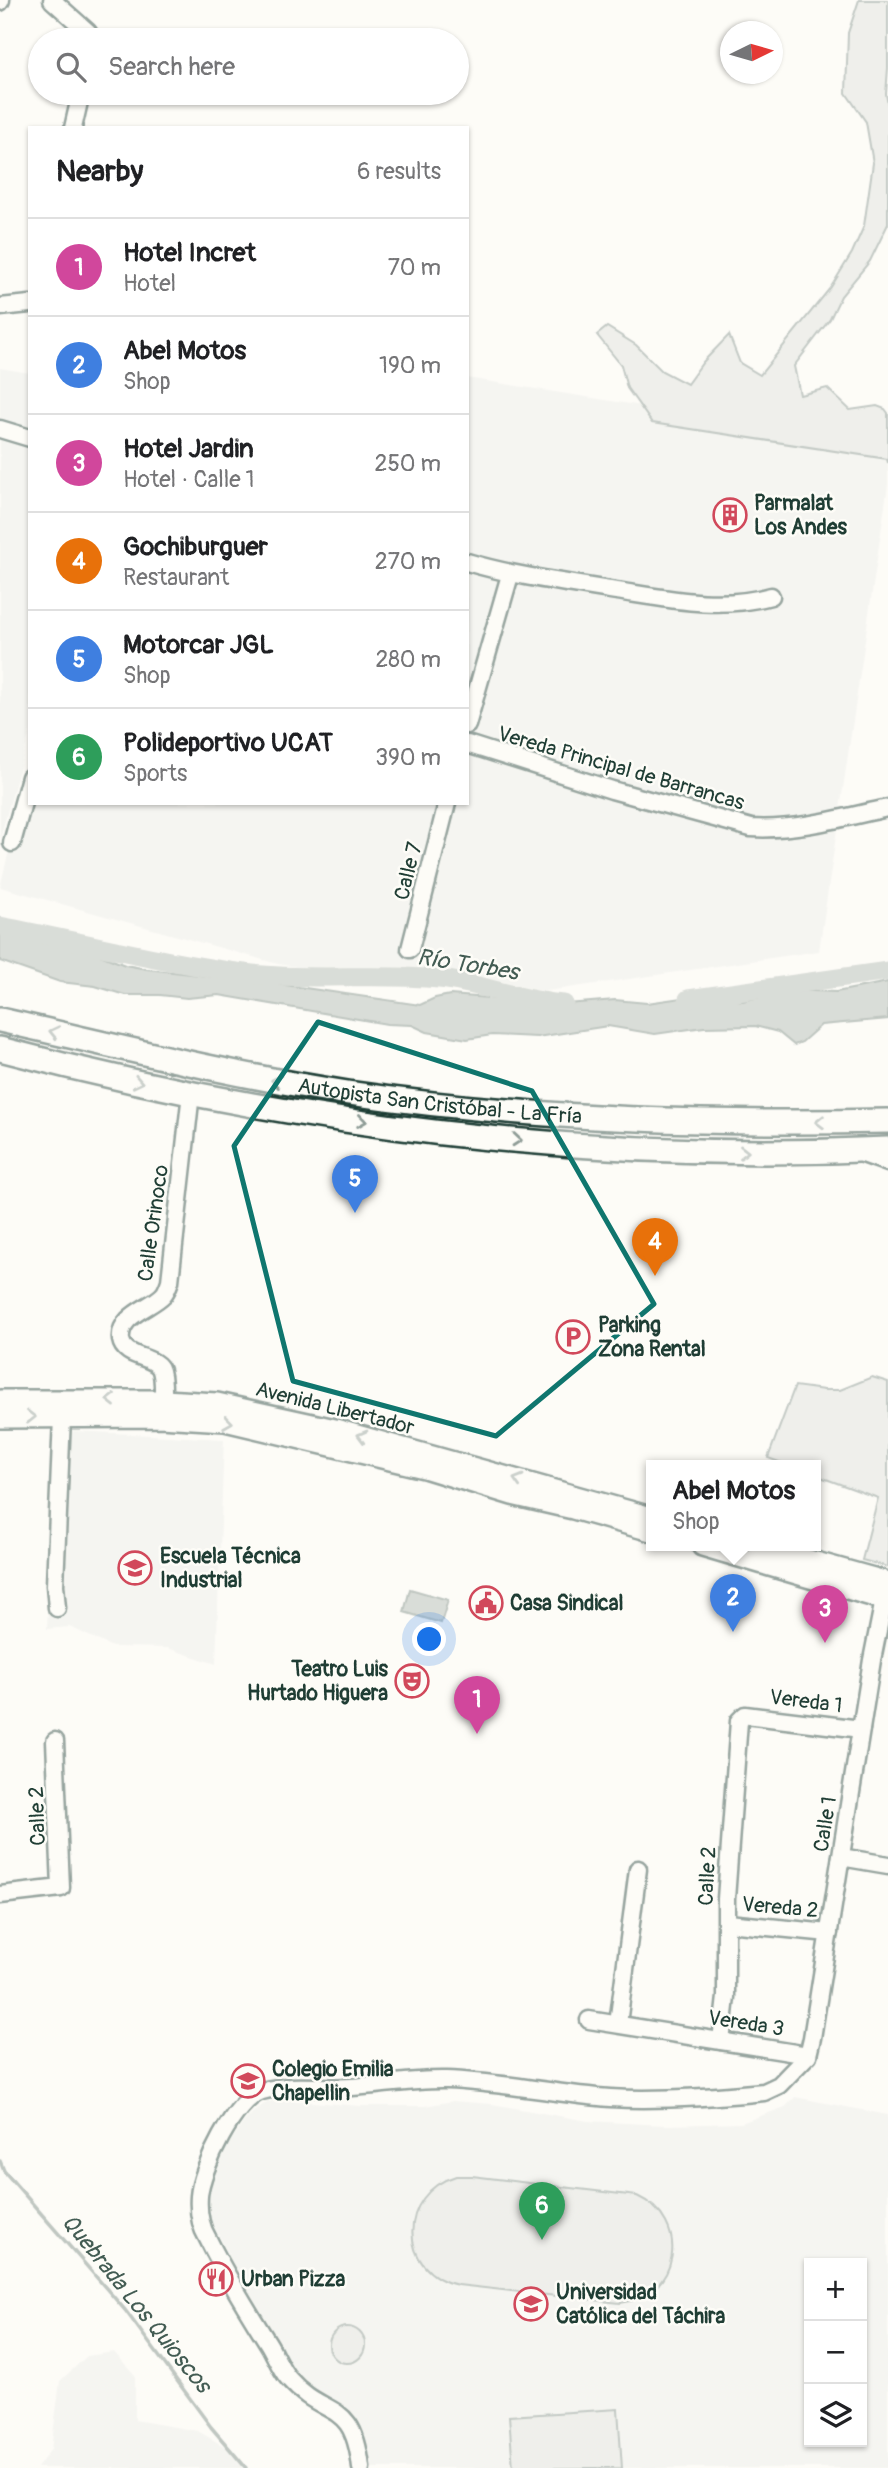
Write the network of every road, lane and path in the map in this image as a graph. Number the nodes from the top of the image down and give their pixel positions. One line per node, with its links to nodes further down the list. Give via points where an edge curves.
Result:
1 (52, 0): 2 (street)
2 (84, 28)
3 (78, 105): 4 (street)
4 (73, 126)
5 (28, 304): 6 (street)
6 (0, 307)
7 (0, 429): 8 (street)
8 (28, 437)
9 (469, 563): 10 (street)
10 (510, 575): 11 (street, via 718,604); 12 (street)
11 (771, 596)
12 (469, 718)
13 (469, 745): 16 (street, Vereda Principal de Barrancas, via 751,828 812,823)
14 (28, 784): 17 (street)
15 (446, 805): 18 (street, Calle 7)
16 (888, 808)
17 (12, 843)
18 (410, 949)
19 (0, 1020): 22 (highway, Autopista San Cristóbal - La Fría, one-way to 19, via 628,1119 363,1094 253,1077)
20 (0, 1049): 21 (highway, Autopista San Cristóbal - La Fría, one-way to 21)
21 (191, 1093): 24 (highway, Autopista San Cristóbal - La Fría, one-way to 24, via 449,1134 710,1152); 27 (street, Calle Orinoco, via 170,1281 166,1293 133,1315 121,1337 127,1350 161,1370)
22 (888, 1121)
23 (888, 1149): 24 (highway, Autopista San Cristóbal - La Fría)
24 (854, 1151): 25 (street)
25 (888, 1163)
26 (0, 1400): 27 (main road, Avenida Libertador, one-way to 26)
27 (163, 1400): 30 (main road, Avenida Libertador, one-way to 27, via 335,1429 217,1402)
28 (62, 1417): 29 (main road, Avenida Libertador, one-way to 28); 31 (main road, Avenida Libertador, one-way to 31, via 225,1421 424,1468); 35 (street)
29 (0, 1418)
30 (646, 1516)
31 (646, 1530)
32 (723, 1551): 34 (main road)
33 (772, 1551): 34 (main road)
34 (887, 1591): 37 (street, Calle 1)
35 (57, 1608)
36 (746, 1715): 37 (street, Vereda 1); 43 (street, Calle 2, via 738,1726)
37 (861, 1728): 39 (street, Calle 1)
38 (55, 1741): 42 (street, Calle 2, via 61,1888)
39 (841, 1857): 40 (street); 44 (street, Calle 1)
40 (888, 1865)
41 (638, 1869): 46 (street)
42 (0, 1895)
43 (727, 1923): 44 (street, Vereda 2); 47 (street, Calle 2)
44 (829, 1933): 48 (street, Calle 1)
45 (589, 2020): 46 (street, Vereda 3)
46 (618, 2024): 47 (street, Vereda 3)
47 (721, 2041): 48 (street, Vereda 3)
48 (808, 2055): 49 (street, via 779,2085 764,2092 732,2095 614,2098 444,2080 287,2087 253,2096 223,2133 209,2160 199,2196 201,2223 289,2379 351,2425)
49 (361, 2468)

